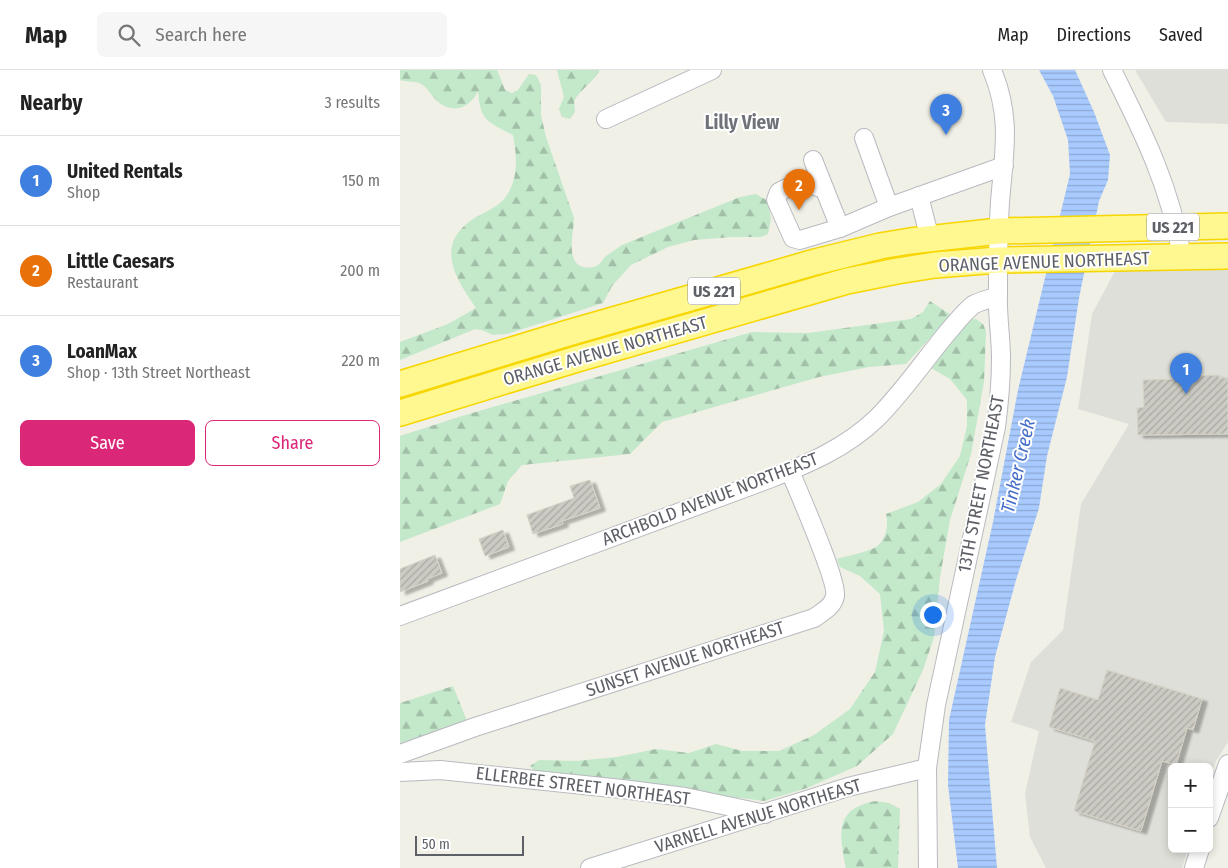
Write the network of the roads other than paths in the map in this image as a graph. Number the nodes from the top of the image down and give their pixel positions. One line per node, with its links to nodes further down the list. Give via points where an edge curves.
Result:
1 (712, 70): 4 (street)
2 (992, 70): 7 (street, 13TH STREET NORTHEAST, via 1006,122)
3 (1112, 70): 12 (street, via 1156,160)
4 (606, 118)
5 (864, 138): 10 (street)
6 (812, 160): 8 (street)
7 (1004, 166): 9 (street); 14 (street, 13TH STREET NORTHEAST)
8 (824, 190): 13 (street); 13 (street, via 793,184 779,192 776,200 793,238 800,240)
9 (919, 196): 10 (street); 15 (street)
10 (889, 207): 13 (street)
11 (1228, 226): 12 (highway, ORANGE AVENUE NORTHEAST / US 221)
12 (1177, 227): 14 (highway, ORANGE AVENUE NORTHEAST / US 221); 17 (street)
13 (840, 228)
14 (999, 231): 15 (highway, ORANGE AVENUE NORTHEAST / US 221); 18 (street, 13TH STREET NORTHEAST)
15 (930, 239): 20 (highway, ORANGE AVENUE NORTHEAST / US 221, via 847,253)
16 (1228, 256): 17 (highway, ORANGE AVENUE NORTHEAST / US 221)
17 (1182, 257): 18 (highway, ORANGE AVENUE NORTHEAST / US 221)
18 (998, 260): 19 (street, 13TH STREET NORTHEAST); 21 (highway, ORANGE AVENUE NORTHEAST / US 221, via 935,265 847,281)
19 (998, 296): 24 (street, ARCHBOLD AVENUE NORTHEAST, via 974,305 961,317 876,419 835,450); 28 (street, 13TH STREET NORTHEAST, via 1000,403 936,705)
20 (568, 333): 21 (street); 22 (highway, ORANGE AVENUE NORTHEAST / US 221)
21 (577, 359): 23 (highway, ORANGE AVENUE NORTHEAST / US 221)
22 (400, 384)
23 (400, 413)
24 (790, 471): 25 (street, ARCHBOLD AVENUE NORTHEAST); 26 (street, SUNSET AVENUE NORTHEAST, via 835,589 826,610 814,618)
25 (400, 616)
26 (400, 754)
27 (1228, 764): 30 (street)
28 (927, 768): 31 (street, VARNELL AVENUE NORTHEAST, via 848,787); 34 (street, 13TH STREET NORTHEAST)
29 (400, 772): 31 (street, ELLERBEE STREET NORTHEAST, via 440,770 622,789 685,797)
30 (1213, 808)
31 (765, 814): 33 (street, VARNELL AVENUE NORTHEAST)
32 (1199, 853): 35 (street)
33 (590, 868)
34 (928, 868)
35 (1194, 868)

